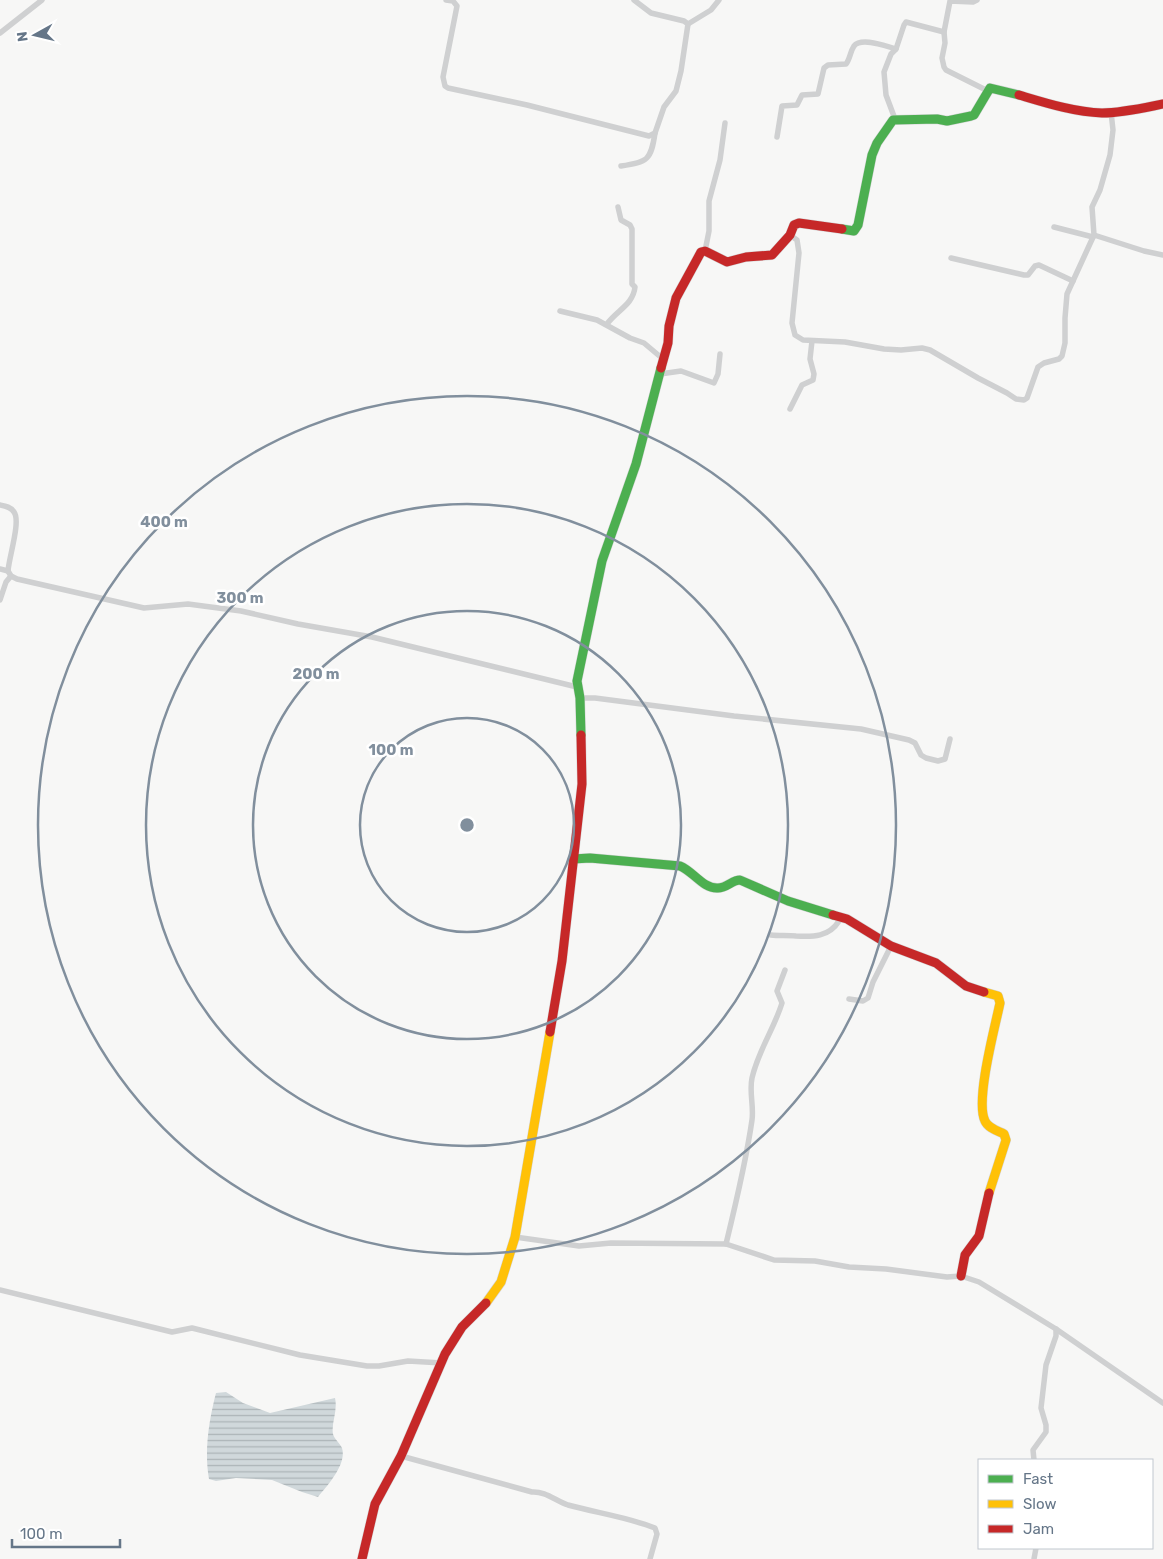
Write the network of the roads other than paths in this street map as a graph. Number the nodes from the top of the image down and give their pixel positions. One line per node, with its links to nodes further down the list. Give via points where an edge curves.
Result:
1 (42, 0): 8 (street)
2 (446, 0): 15 (street, via 457,6 444,86 650,136)
3 (634, 0): 6 (street, via 651,13)
4 (719, 0): 6 (street, via 711,10)
5 (977, 0): 7 (street, via 950,1)
6 (688, 24): 15 (street, via 676,92 664,107)
7 (944, 32): 9 (street, via 906,22); 10 (street, via 942,58 946,70)
8 (0, 33)
9 (896, 49): 13 (street, via 884,72 886,95); 16 (street, via 859,42 846,64 824,68 818,94 802,95 797,105 782,106)
10 (988, 91): 12 (street, via 992,87 1094,112); 13 (street, via 971,116 947,121)
11 (1163, 104): 12 (street)
12 (1112, 112): 21 (street, via 1110,155 1092,207)
13 (895, 119): 20 (street, via 884,131 872,155 855,230 799,223 794,225)
14 (725, 123): 22 (street, via 720,160 709,201)
15 (655, 133): 17 (street, via 652,149 645,161)
16 (777, 137)
17 (621, 166)
18 (618, 207): 27 (street, via 621,220 630,224 632,229 632,284 635,288 632,300)
19 (1054, 227): 21 (street)
20 (790, 235): 22 (street, via 770,256 727,262); 28 (street, via 797,240 799,253 793,331 798,337)
21 (1093, 236): 23 (street); 25 (street)
22 (706, 251): 30 (street, via 699,254 676,298)
23 (1163, 255)
24 (951, 258): 25 (street, via 1024,275 1039,266)
25 (1073, 281): 28 (street, via 1066,304 1062,356 1038,367 1027,398 1021,401 927,349 901,350)
26 (560, 311): 27 (street)
27 (607, 324): 30 (street, via 644,343)
28 (812, 341): 32 (street, via 813,380 802,385)
29 (720, 354): 31 (street, via 714,383 681,371)
30 (663, 359): 31 (street)
31 (660, 374): 37 (street, via 636,464 602,561)
32 (790, 409)
33 (0, 505): 35 (street, via 12,509 17,519)
34 (0, 569): 35 (street)
35 (9, 573): 36 (street); 37 (street, via 17,579 144,608 188,604 372,637)
36 (0, 600)
37 (577, 687): 38 (street)
38 (580, 698): 39 (street, via 861,729 909,740 917,745 921,755 934,761 945,759); 40 (street, via 582,784)
39 (950, 739)
40 (573, 859): 41 (street, via 680,866 710,887 727,887 740,880 788,902); 46 (street, via 562,961)
41 (839, 916): 42 (street, via 835,928 825,934 804,937); 43 (street)
42 (771, 935)
43 (891, 946): 45 (street, via 868,998 863,1001); 48 (street, via 932,960 966,986 1000,999 982,1108 984,1122 1004,1134 1006,1140 992,1180 979,1236 966,1253)
44 (785, 970): 47 (street, via 777,991 783,1001 752,1079 752,1120)
45 (848, 999)
46 (515, 1236): 47 (street, via 579,1246 612,1243); 51 (street, via 501,1282 488,1301 462,1327)
47 (726, 1244): 48 (street, via 774,1260)
48 (961, 1276): 50 (street, via 983,1284)
49 (0, 1290): 51 (street, via 172,1332 195,1329 326,1360 374,1366 408,1361)
50 (1056, 1329): 52 (street); 54 (street, via 1046,1365 1041,1408 1046,1432 1033,1450)
51 (442, 1363): 53 (street)
52 (1163, 1402)
53 (401, 1456): 55 (street, via 375,1504); 56 (street, via 541,1492 566,1504 655,1528 657,1534)
54 (1034, 1459)
55 (362, 1559)
56 (650, 1559)

